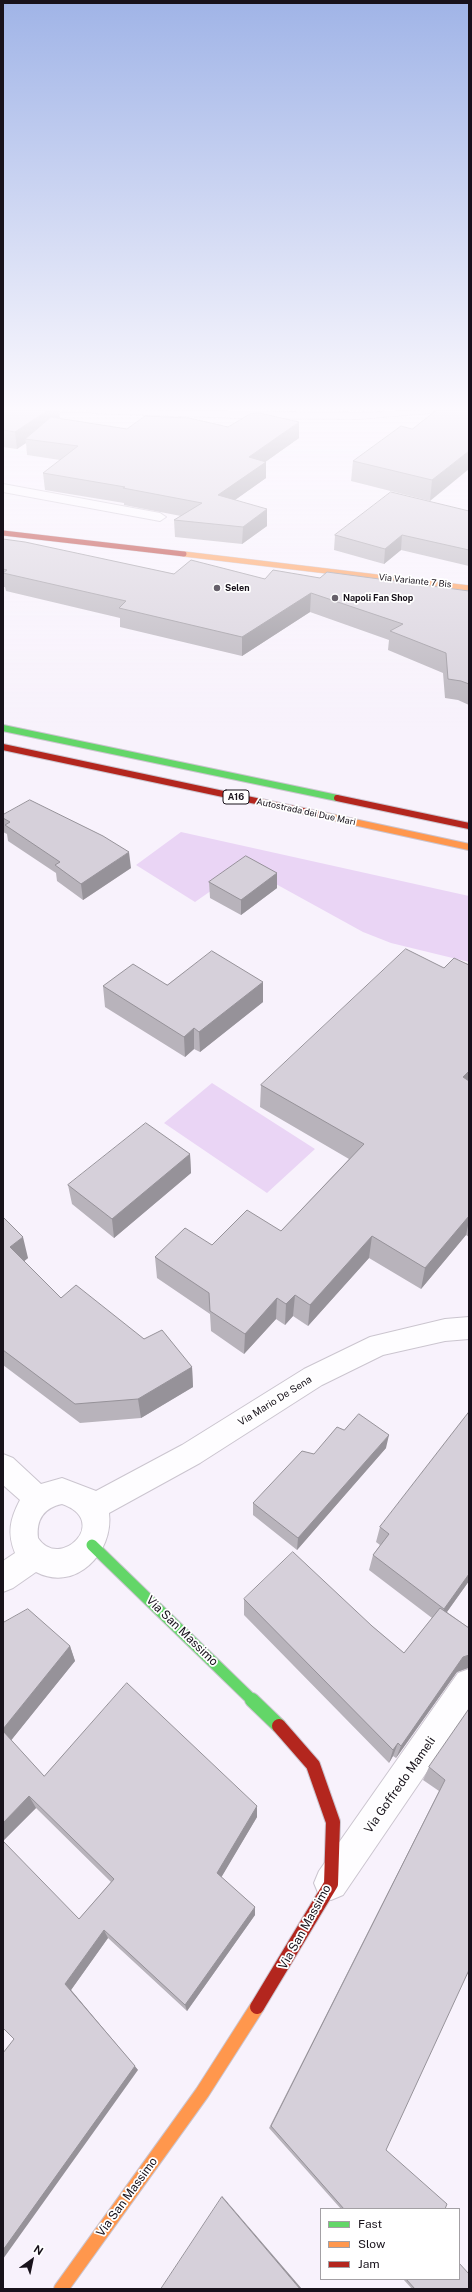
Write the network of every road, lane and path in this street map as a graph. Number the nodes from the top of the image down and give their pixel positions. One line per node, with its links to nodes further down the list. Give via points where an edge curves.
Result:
1 (3, 533): 2 (main road, Via Variante 7 Bis)
2 (469, 588)
3 (3, 728): 5 (main road, Autostrada dei Due Mari / A16)
4 (3, 747): 6 (main road, Autostrada dei Due Mari / A16)
5 (469, 826)
6 (469, 847)
7 (469, 1328): 10 (street, Via Mario De Sena, via 445,1330 379,1345 313,1377 191,1454)
8 (3, 1467): 9 (street)
9 (39, 1500): 10 (street, via 62,1491 85,1498); 12 (street, via 29,1510 24,1522 23,1535 27,1547)
10 (93, 1507): 11 (street, via 98,1519)
11 (92, 1545): 12 (street, via 80,1556 65,1563 49,1563); 15 (main road, Via San Massimo, via 269,1714 313,1765 333,1822)
12 (35, 1556): 13 (street)
13 (3, 1578)
14 (469, 1684): 15 (street, Via Goffredo Mameli)
15 (331, 1884): 16 (main road, Via San Massimo, via 278,1975 202,2093)
16 (61, 2289)

